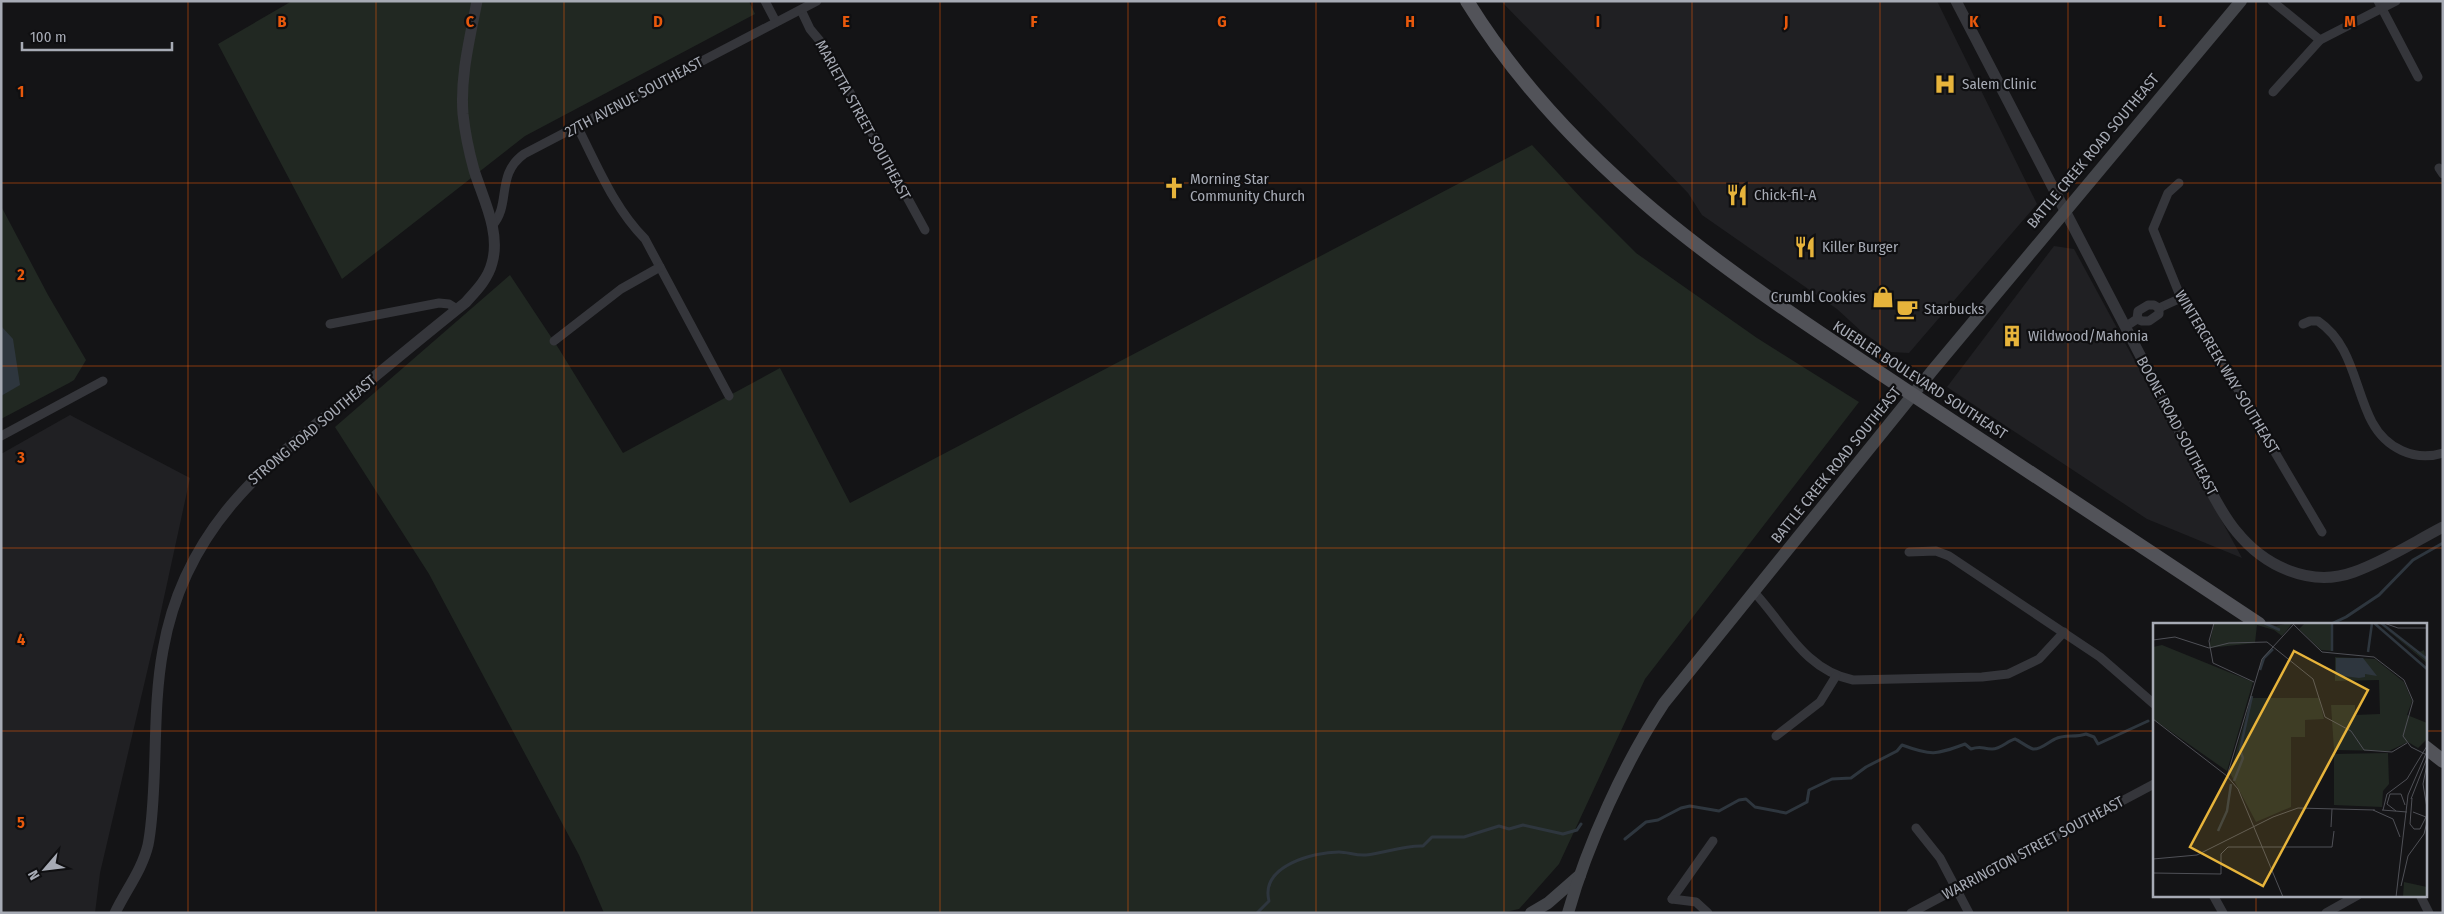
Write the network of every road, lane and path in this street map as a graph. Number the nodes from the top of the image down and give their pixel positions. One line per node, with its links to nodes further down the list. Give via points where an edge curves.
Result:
1 (477, 1): 18 (street, STRONG ROAD SOUTHEAST, via 464,77 463,113 470,155)
2 (766, 1): 11 (street)
3 (817, 1): 10 (street, 27TH AVENUE SOUTHEAST)
4 (1467, 1): 29 (main road, KUEBLER BOULEVARD SOUTHEAST, via 1509,64 1598,162 1718,263)
5 (1956, 1): 17 (street, BOONE ROAD SOUTHEAST)
6 (2241, 1): 17 (main road, BATTLE CREEK ROAD SOUTHEAST)
7 (2272, 1): 12 (street)
8 (2396, 1): 9 (street)
9 (2380, 5): 12 (street); 13 (street)
10 (800, 10): 11 (street, 27TH AVENUE SOUTHEAST); 19 (street, MARIETTA STREET SOUTHEAST, via 825,47)
11 (776, 22): 15 (street, 27TH AVENUE SOUTHEAST)
12 (2320, 40): 14 (street)
13 (2418, 77)
14 (2273, 92)
15 (577, 126): 18 (street, 27TH AVENUE SOUTHEAST, via 515,161 506,177 498,219); 20 (street, via 615,198 632,226 645,239)
16 (2179, 183): 21 (street, WINTERCREEK WAY SOUTHEAST, via 2168,193 2153,229)
17 (2065, 210): 25 (street, BOONE ROAD SOUTHEAST); 29 (main road, BATTLE CREEK ROAD SOUTHEAST)
18 (492, 226): 22 (street, STRONG ROAD SOUTHEAST, via 494,253 490,268 477,290)
19 (925, 230)
20 (660, 267): 26 (street, via 621,289); 28 (street)
21 (2181, 298): 25 (street, via 2159,308 2156,318 2137,319); 33 (street, WINTERCREEK WAY SOUTHEAST)
22 (457, 309): 23 (street, via 450,304 439,303); 52 (street, STRONG ROAD SOUTHEAST, via 269,463 234,499 198,552 179,591 163,649 148,846)
23 (330, 324)
24 (2303, 324): 31 (street, via 2318,321 2339,344 2354,372 2370,419 2389,443 2422,457)
25 (2125, 327): 32 (street, BOONE ROAD SOUTHEAST, via 2206,482 2235,530 2251,548 2277,566 2304,576 2322,578 2354,573)
26 (554, 341)
27 (103, 381): 30 (street)
28 (728, 396)
29 (1914, 396): 35 (main road, BATTLE CREEK ROAD SOUTHEAST); 36 (main road, KUEBLER BOULEVARD SOUTHEAST)
30 (1, 436)
31 (2443, 453)
32 (2443, 527)
33 (2322, 532)
34 (1909, 552): 37 (street, via 1936,551 1949,556)
35 (1754, 592): 38 (street, via 1769,607 1798,648); 46 (main road, BATTLE CREEK ROAD SOUTHEAST, via 1649,726)
36 (2256, 623)
37 (2064, 632): 38 (street, via 2039,659 2008,674 1865,681); 39 (street, via 2109,664)
38 (1836, 676): 40 (street, via 1820,702)
39 (2153, 703)
40 (1776, 736)
41 (2426, 748): 42 (main road)
42 (2443, 761)
43 (2153, 785): 47 (street, WARRINGTON STREET SOUTHEAST)
44 (1916, 828): 47 (street, via 1940,858)
45 (1712, 841): 55 (street, via 1672,899 1696,902)
46 (1580, 875): 53 (main road, via 1548,903); 54 (main road, BATTLE CREEK ROAD SOUTHEAST)
47 (1957, 889): 56 (street, WARRINGTON STREET SOUTHEAST); 57 (street)
48 (2214, 896): 58 (street)
49 (2354, 896): 51 (street)
50 (2420, 896): 60 (street)
51 (2341, 899): 59 (street)
52 (114, 913)
53 (1531, 913)
54 (1568, 913)
55 (1708, 913)
56 (1911, 913)
57 (1969, 913)
58 (2222, 913)
59 (2326, 913)
60 (2429, 913)

